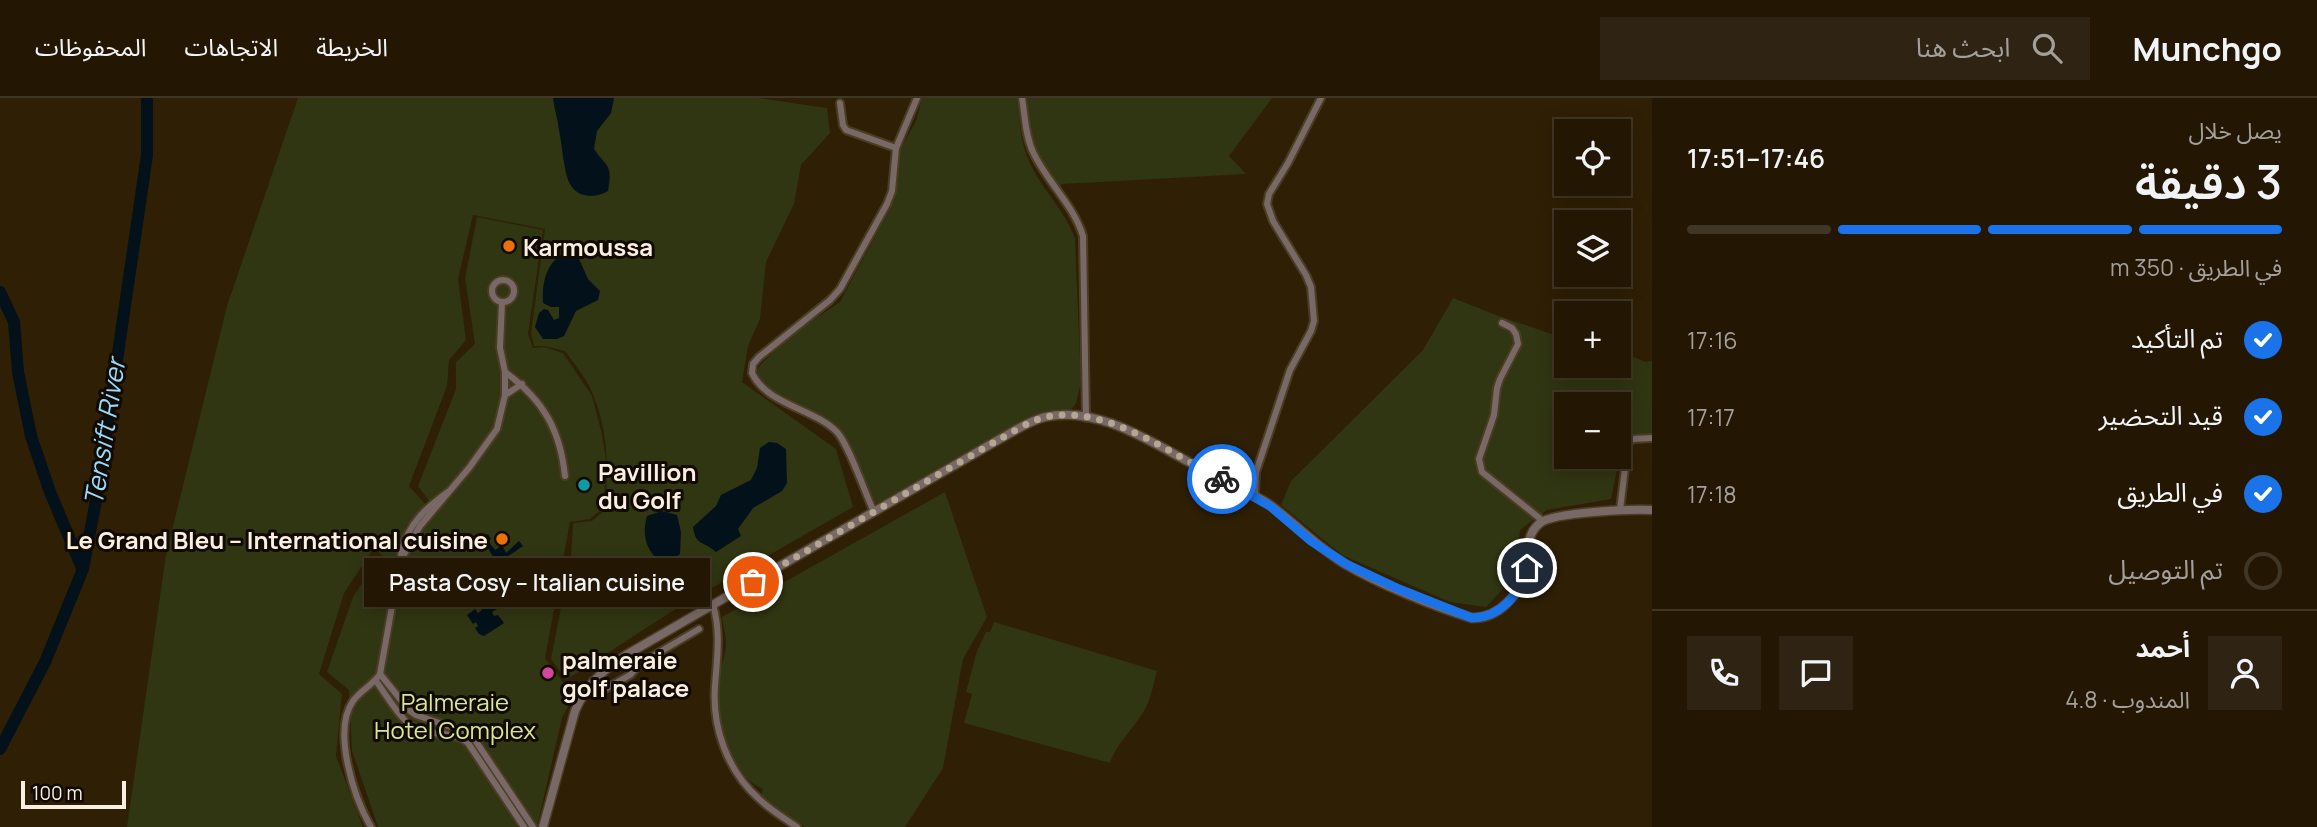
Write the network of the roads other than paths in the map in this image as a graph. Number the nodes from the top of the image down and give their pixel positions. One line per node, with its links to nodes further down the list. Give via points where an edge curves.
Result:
1 (917, 98): 5 (street)
2 (1022, 98): 11 (street, via 1033,152 1073,211 1083,236)
3 (1321, 98): 13 (street, via 1267,204 1311,287 1314,321 1290,370)
4 (840, 103): 5 (street, via 846,130)
5 (896, 148): 19 (street, via 887,204 840,289 759,357 752,373 763,388 835,430)
6 (502, 302): 8 (street, via 500,348)
7 (1502, 323): 20 (street, via 1512,328 1518,345 1497,388 1479,466)
8 (505, 372): 9 (street); 10 (street)
9 (522, 384): 10 (street); 14 (street, via 551,422)
10 (505, 395): 23 (street, via 497,429 414,534 400,563)
11 (1086, 418): 15 (street, via 1133,432); 19 (street, via 1068,415 1029,422)
12 (1652, 438): 17 (street, via 1629,443)
13 (1256, 472): 15 (street); 16 (street)
14 (565, 475)
15 (1240, 488): 16 (street)
16 (1255, 496): 20 (street, via 1346,564 1472,618 1491,615 1516,594 1527,568 1529,540)
17 (1620, 510): 18 (street); 20 (street)
18 (1652, 510)
19 (874, 512): 21 (street)
20 (1543, 521)
21 (713, 605): 24 (street, via 626,655); 30 (street, via 718,643 715,703 722,743 752,792)
22 (699, 629): 24 (street, via 607,688)
23 (378, 677): 25 (street, via 416,715 471,734); 25 (street, via 409,725 464,740); 26 (street, via 352,702 343,731 358,799)
24 (593, 681): 29 (street, via 575,711)
25 (492, 774): 27 (street); 28 (street)
26 (371, 827)
27 (524, 827)
28 (533, 827)
29 (543, 827)
30 (797, 827)

